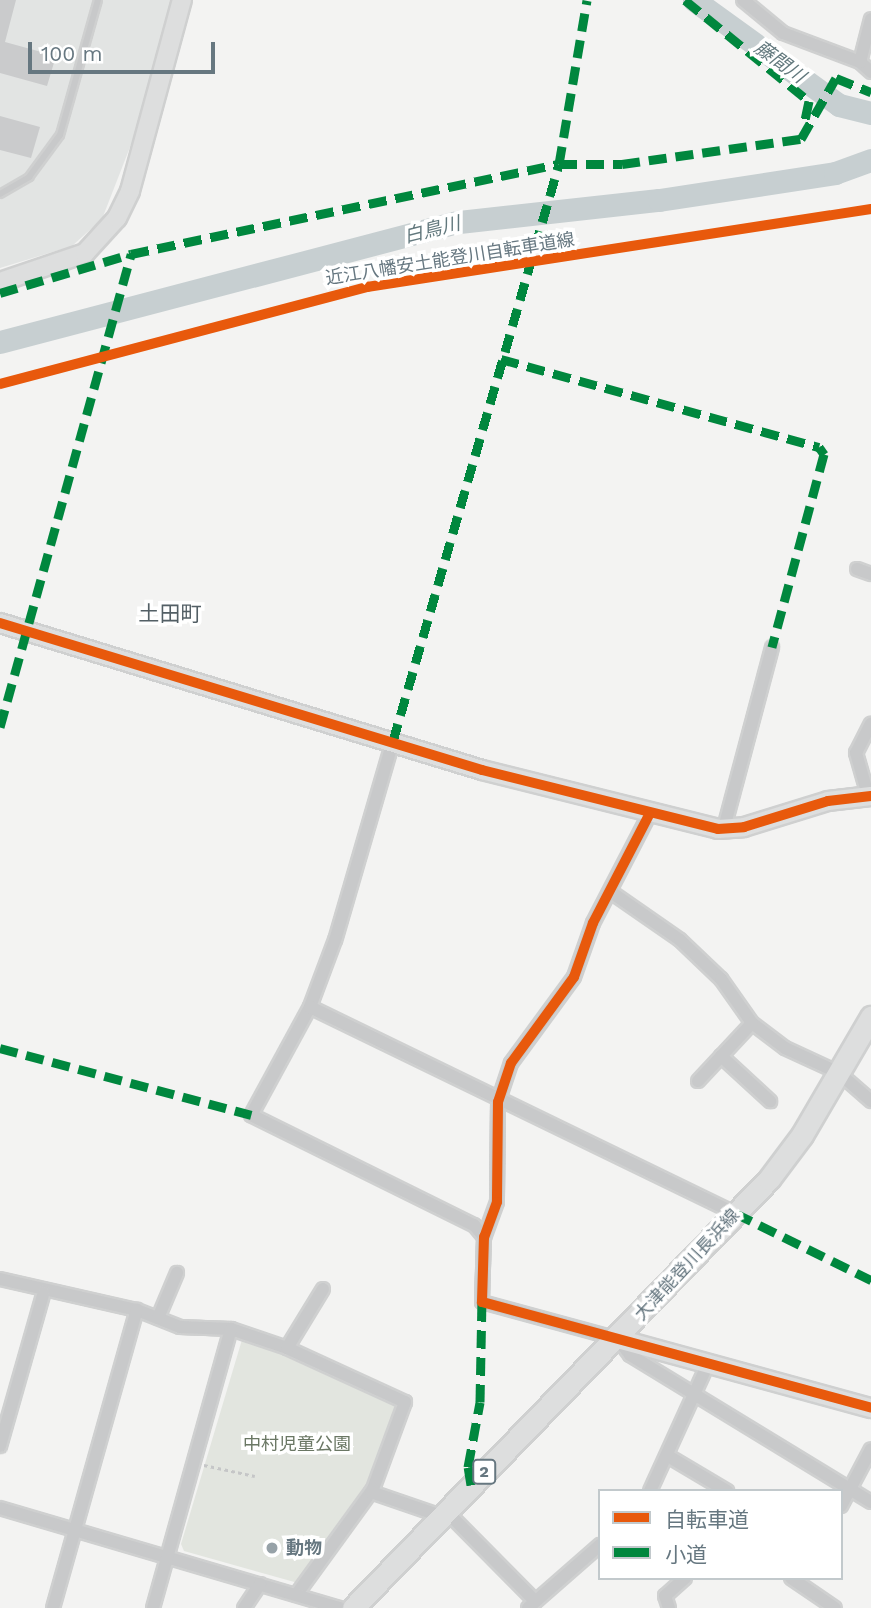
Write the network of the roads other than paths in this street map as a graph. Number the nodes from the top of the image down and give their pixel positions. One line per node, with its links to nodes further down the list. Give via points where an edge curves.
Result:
1 (98, 0): 7 (lane, via 60,135 41,164)
2 (182, 0): 8 (street, via 130,191 117,218 85,253)
3 (743, 0): 5 (street, via 783,33)
4 (871, 19): 5 (street)
5 (860, 62): 6 (street)
6 (871, 72)
7 (0, 194)
8 (0, 282)
9 (857, 569): 10 (street)
10 (871, 574)
11 (0, 623): 14 (street)
12 (772, 648): 17 (street)
13 (871, 724): 15 (street, via 856,753)
14 (393, 741): 16 (street); 19 (street, via 335,940)
15 (869, 796): 17 (street, via 828,800 744,827)
16 (649, 815): 17 (street); 18 (street)
17 (724, 828)
18 (611, 892): 21 (street, via 681,940 721,979); 27 (street, via 593,923 574,977 511,1063)
19 (310, 1007): 27 (street); 29 (street, via 251,1115 474,1225)
20 (871, 1017): 23 (main road, 大津能登川長浜線 / 2)
21 (752, 1023): 22 (street); 23 (street, via 785,1048)
22 (721, 1056): 24 (street); 25 (street)
23 (839, 1073): 26 (street); 28 (main road, 大津能登川長浜線 / 2, via 802,1135 769,1179)
24 (698, 1081)
25 (770, 1101)
26 (871, 1101)
27 (498, 1102): 28 (street); 29 (street, via 497,1202)
28 (735, 1213): 37 (main road, 大津能登川長浜線 / 2)
29 (484, 1237): 37 (street, via 482,1302)
30 (177, 1273): 35 (street)
31 (0, 1279): 33 (street)
32 (323, 1289): 38 (street)
33 (44, 1292): 34 (street); 42 (street)
34 (137, 1310): 35 (street); 53 (street)
35 (158, 1318): 36 (street, via 180,1328)
36 (230, 1329): 38 (street); 55 (street)
37 (618, 1339): 39 (street); 40 (street, via 630,1355); 52 (main road, 大津能登川長浜線 / 2)
38 (287, 1348): 48 (street, via 405,1402)
39 (708, 1364): 40 (street); 41 (street)
40 (697, 1397): 44 (street); 47 (street)
41 (871, 1408)
42 (0, 1446)
43 (871, 1449): 47 (street)
44 (668, 1455): 45 (street); 46 (street)
45 (651, 1489)
46 (724, 1489)
47 (852, 1490): 49 (street); 50 (street)
48 (371, 1492): 52 (street); 59 (street)
49 (843, 1503)
50 (871, 1503)
51 (0, 1508): 53 (street)
52 (444, 1513): 60 (street); 65 (main road, 大津能登川長浜線 / 2)
53 (75, 1531): 55 (street); 61 (street)
54 (598, 1547): 60 (street)
55 (167, 1558): 58 (street); 62 (street)
56 (683, 1580): 66 (street, via 665,1596)
57 (795, 1580): 67 (street)
58 (260, 1584): 59 (street); 63 (street)
59 (296, 1595): 64 (street)
60 (532, 1605)
61 (53, 1608)
62 (153, 1608)
63 (244, 1608)
64 (340, 1608)
65 (353, 1608)
66 (669, 1608)
67 (835, 1608)

